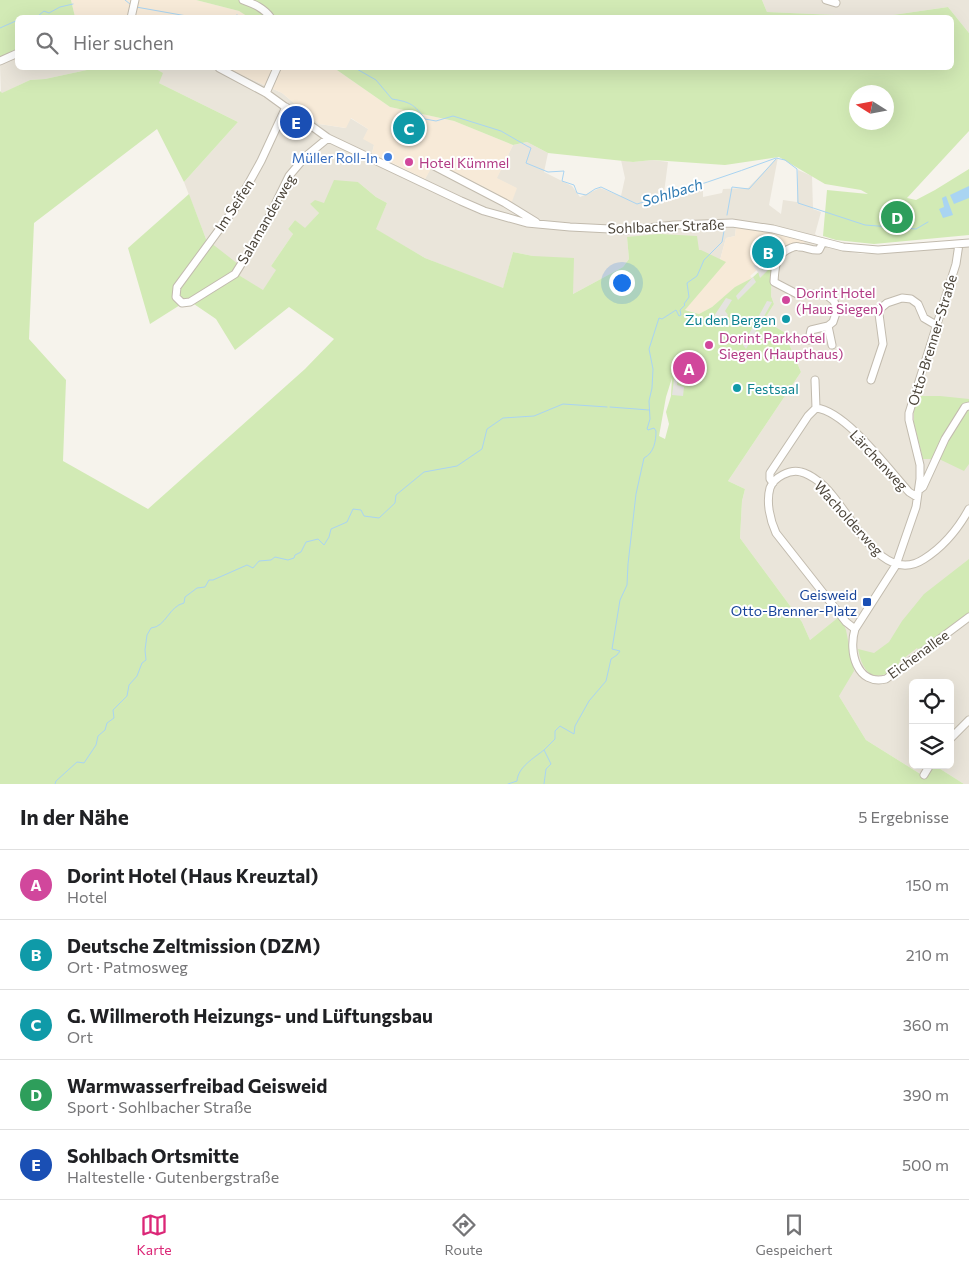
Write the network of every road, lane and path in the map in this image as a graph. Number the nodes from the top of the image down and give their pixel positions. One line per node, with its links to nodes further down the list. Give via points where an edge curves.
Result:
1 (134, 0): 5 (street)
2 (243, 0): 6 (street)
3 (826, 0): 4 (street)
4 (836, 3)
5 (132, 15)
6 (269, 15)
7 (15, 54): 8 (street)
8 (0, 62)
9 (223, 70): 11 (street, Sohlbacher Straße)
10 (276, 70): 11 (street)
11 (266, 92): 12 (street, Sohlbacher Straße)
12 (286, 107): 13 (street, Sohlbacher Straße); 19 (street, Im Seifen, via 235,208 182,279)
13 (328, 138): 15 (street, Sohlbacher Straße, via 476,208); 19 (street, Salamanderweg, via 289,176 263,229 235,274 190,302 182,303)
14 (434, 166): 15 (street)
15 (540, 225): 16 (street, Sohlbacher Straße, via 630,230 732,223 773,228)
16 (823, 242): 18 (street, Sohlbacher Straße, via 878,250); 21 (street, via 819,250 798,246 781,253 775,262 774,282 797,294 820,293 831,297 837,310 835,319)
17 (969, 243): 18 (street, Sohlbacher Straße)
18 (959, 244): 20 (street, Otto-Brenner-Straße, via 956,264)
19 (176, 297)
20 (936, 325): 25 (street, via 924,318 918,304 911,299 902,298 881,308 883,344); 29 (street, Otto-Brenner-Straße, via 909,413 920,464)
21 (828, 326): 22 (street, via 811,330); 23 (street)
22 (809, 340)
23 (832, 345)
24 (815, 380): 27 (street)
25 (871, 380)
26 (969, 406): 29 (street, via 965,407 945,439)
27 (816, 408): 28 (street, via 770,474); 29 (street, Lärchenweg, via 827,410 861,436 909,492)
28 (773, 483): 31 (street, Wacholderweg, via 787,473 802,472 819,481 864,538 882,557); 33 (street, via 769,504 776,533 846,622)
29 (918, 493): 31 (street, Otto-Brenner-Straße)
30 (969, 509): 31 (street, via 938,550 918,563)
31 (896, 565): 33 (street, Otto-Brenner-Straße)
32 (969, 618): 33 (street, Eichenallee, via 886,678 874,680 864,676 856,666)
33 (855, 629)
34 (969, 720): 35 (street)
35 (954, 735)
36 (928, 769): 37 (street)
37 (924, 776)

